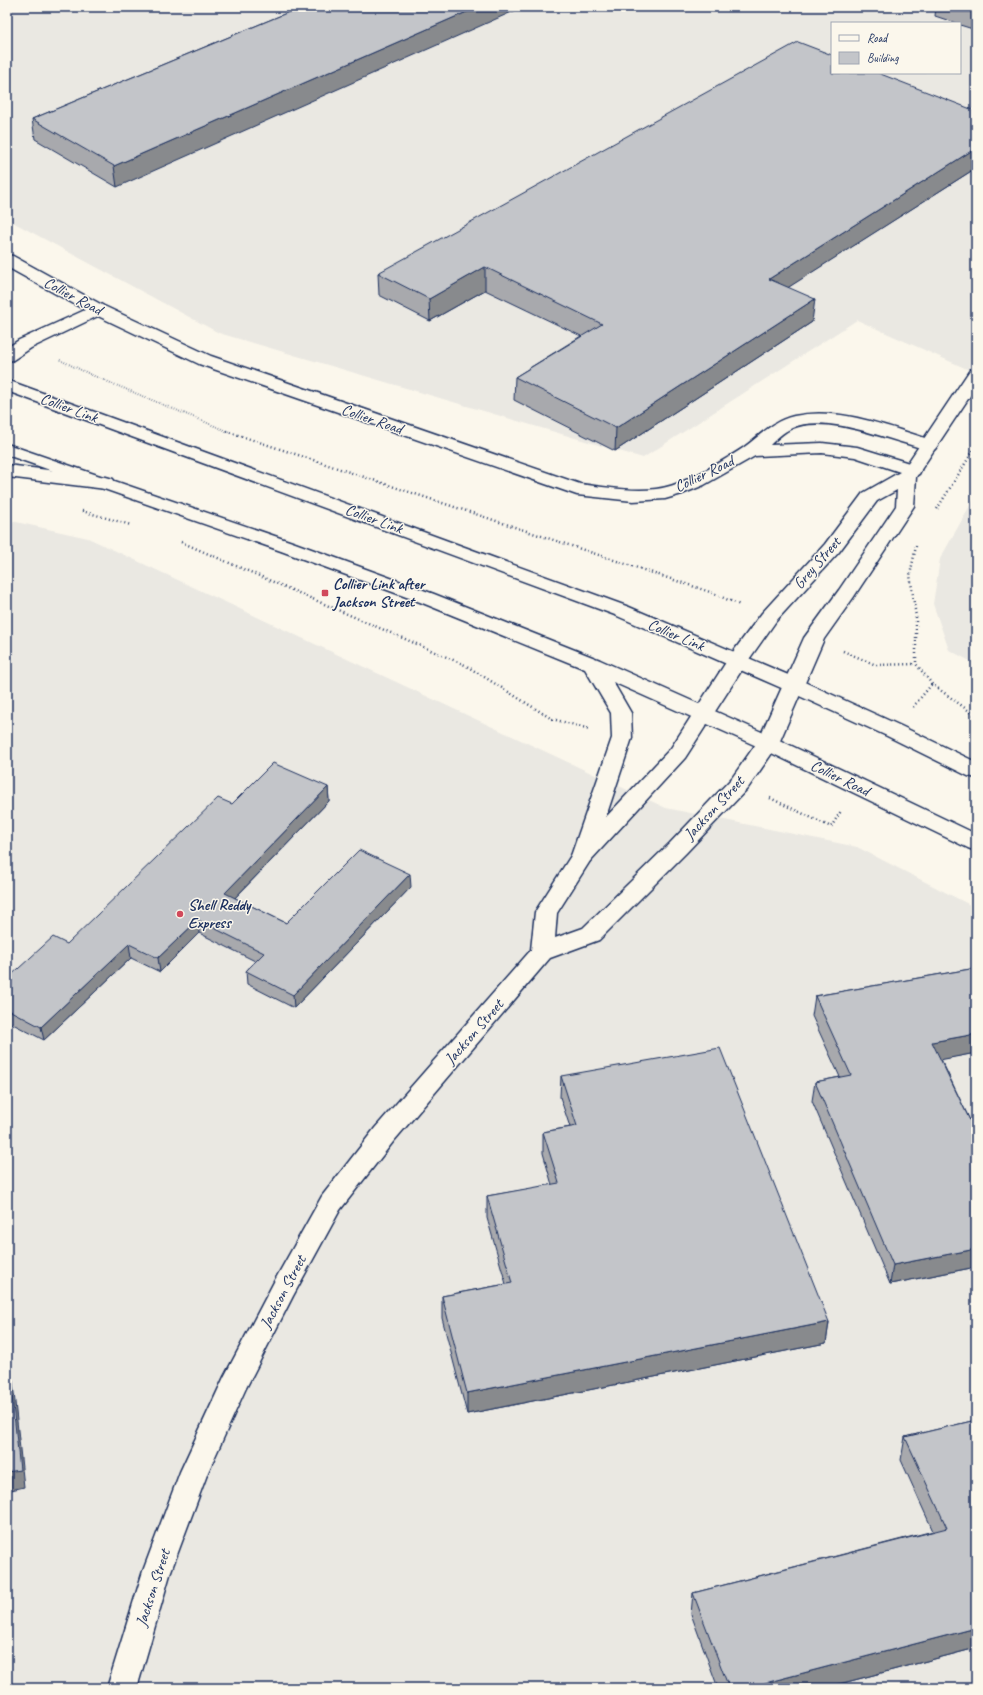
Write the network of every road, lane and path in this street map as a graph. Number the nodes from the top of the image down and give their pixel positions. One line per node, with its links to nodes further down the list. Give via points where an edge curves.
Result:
1 (7, 260): 2 (main road, Collier Road)
2 (98, 310): 3 (main road); 10 (main road, Collier Road, via 205,360 577,489 636,495 664,493 695,482)
3 (25, 344): 4 (main road); 19 (path, via 94,376 227,431)
4 (7, 356)
5 (976, 374): 7 (main road, Grey Street)
6 (7, 386): 20 (main road, Collier Link, via 622,611)
7 (929, 445): 10 (main road, Collier Road, via 830,419 802,420 780,425); 12 (main road, Grey Street)
8 (976, 446): 15 (path)
9 (7, 449): 13 (main road)
10 (750, 451): 12 (main road, via 822,448 857,452)
11 (7, 471): 13 (main road)
12 (910, 473): 20 (main road, Grey Street, via 870,496 832,548 769,617); 22 (main road, via 905,506 814,638)
13 (106, 483): 21 (main road, via 428,598)
14 (75, 509): 16 (path)
15 (936, 510)
16 (136, 526)
17 (181, 542): 25 (path, via 465,666 552,719)
18 (917, 543): 24 (path, via 910,575 916,617 916,664 932,684)
19 (710, 592)
20 (737, 661): 22 (main road); 23 (main road, Grey Street)
21 (593, 665): 23 (main road); 25 (main road, via 621,713)
22 (794, 685): 26 (main road, Jackson Street); 27 (main road)
23 (704, 715): 26 (main road, Collier Road); 31 (main road, via 670,762)
24 (976, 716)
25 (622, 738): 31 (main road)
26 (768, 743): 28 (main road, Jackson Street); 30 (main road, Collier Road)
27 (976, 771)
28 (740, 783): 29 (path); 32 (main road, Jackson Street, via 591,934)
29 (831, 827)
30 (976, 843)
31 (582, 856): 32 (main road, via 546,912)
32 (542, 952): 33 (main road, Jackson Street, via 384,1135 331,1203 234,1385 194,1472 157,1571)
33 (122, 1688)

